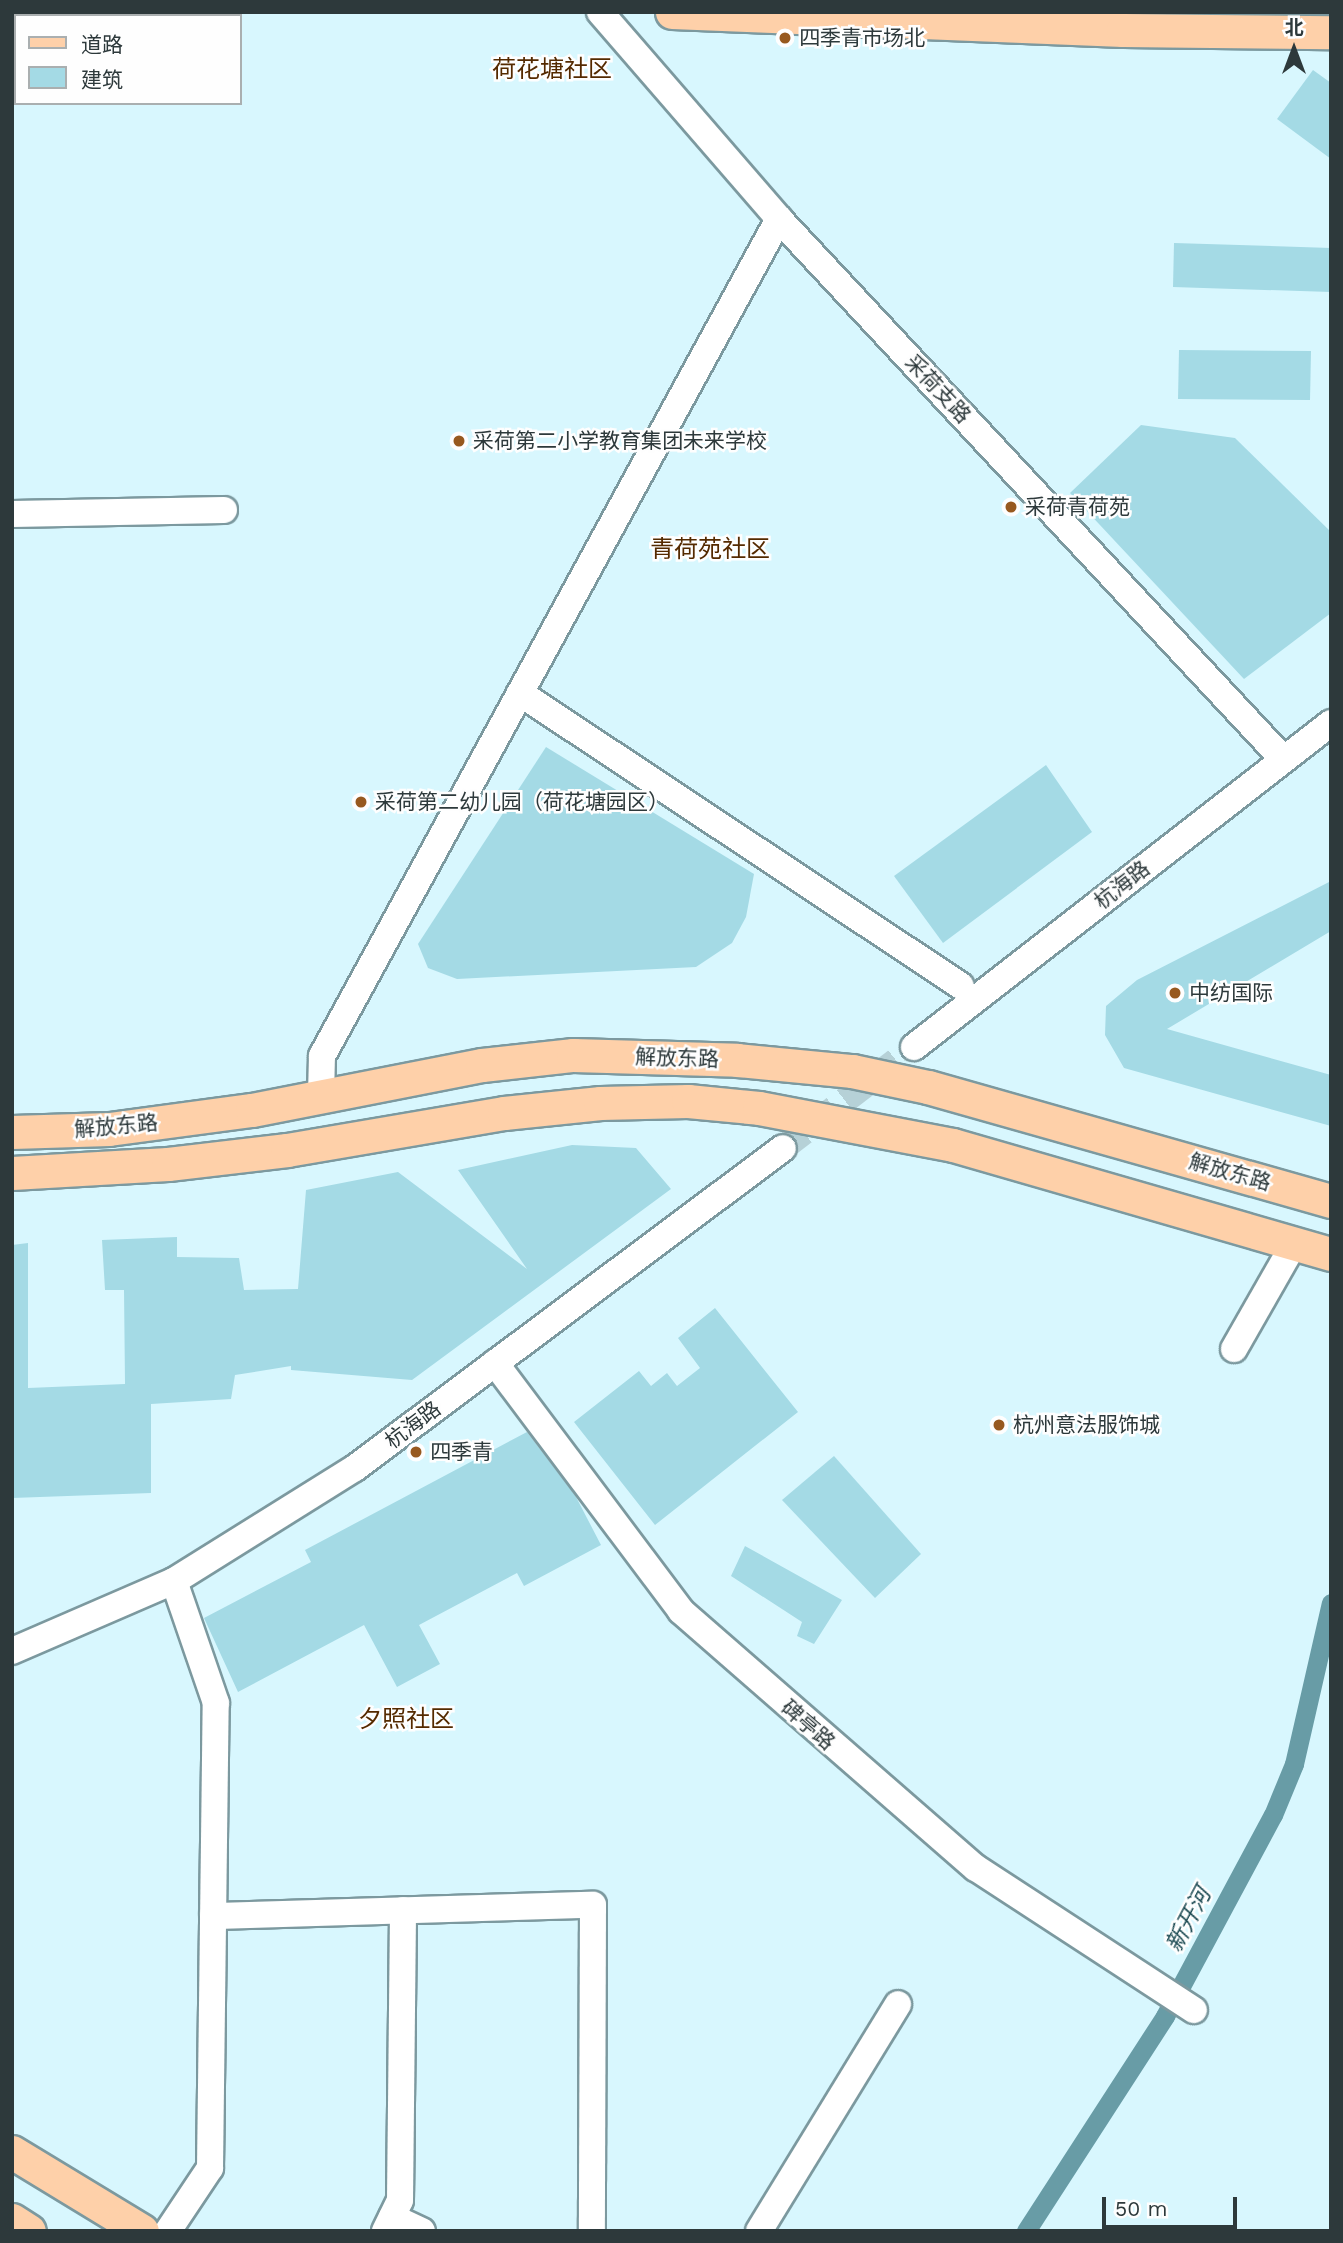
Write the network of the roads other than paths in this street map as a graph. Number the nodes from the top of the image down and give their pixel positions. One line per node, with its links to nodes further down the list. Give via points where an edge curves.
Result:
1 (600, 12): 4 (street, 采荷支路)
2 (673, 12): 3 (main road, via 1123,30)
3 (1331, 32)
4 (779, 219): 7 (street); 9 (street, 采荷支路)
5 (224, 510): 6 (street)
6 (12, 514)
7 (520, 693): 10 (street); 12 (street, via 322,1056)
8 (1331, 723): 9 (street, 杭海路)
9 (1283, 760): 11 (street, 杭海路)
10 (961, 986)
11 (914, 1047)
12 (321, 1096): 13 (main road, 解放东路, via 109,1129); 16 (main road, 解放东路, via 482,1065 573,1055 737,1060 852,1070)
13 (12, 1132)
14 (783, 1148): 20 (street, 杭海路)
15 (12, 1173): 17 (main road, 解放东路, via 168,1164 286,1150 504,1113 600,1103 688,1101 759,1108 953,1145)
16 (1331, 1200)
17 (1295, 1242): 18 (main road, 解放东路); 19 (street)
18 (1331, 1254)
19 (1234, 1349)
20 (495, 1363): 21 (street, 杭海路, via 355,1468); 26 (street, 碑亭路, via 681,1611 976,1868)
21 (174, 1581): 22 (street, 杭海路); 24 (street, via 216,1703)
22 (12, 1651)
23 (403, 1910): 24 (street); 29 (street, via 400,2200); 34 (street, via 593,1905)
24 (213, 1916): 32 (street, via 210,2168)
25 (898, 2004): 35 (street)
26 (1194, 2010)
27 (12, 2152): 31 (main road)
28 (12, 2220): 30 (main road)
29 (388, 2224): 33 (street)
30 (29, 2231)
31 (142, 2231)
32 (168, 2231)
33 (422, 2231)
34 (592, 2231)
35 (759, 2231)

